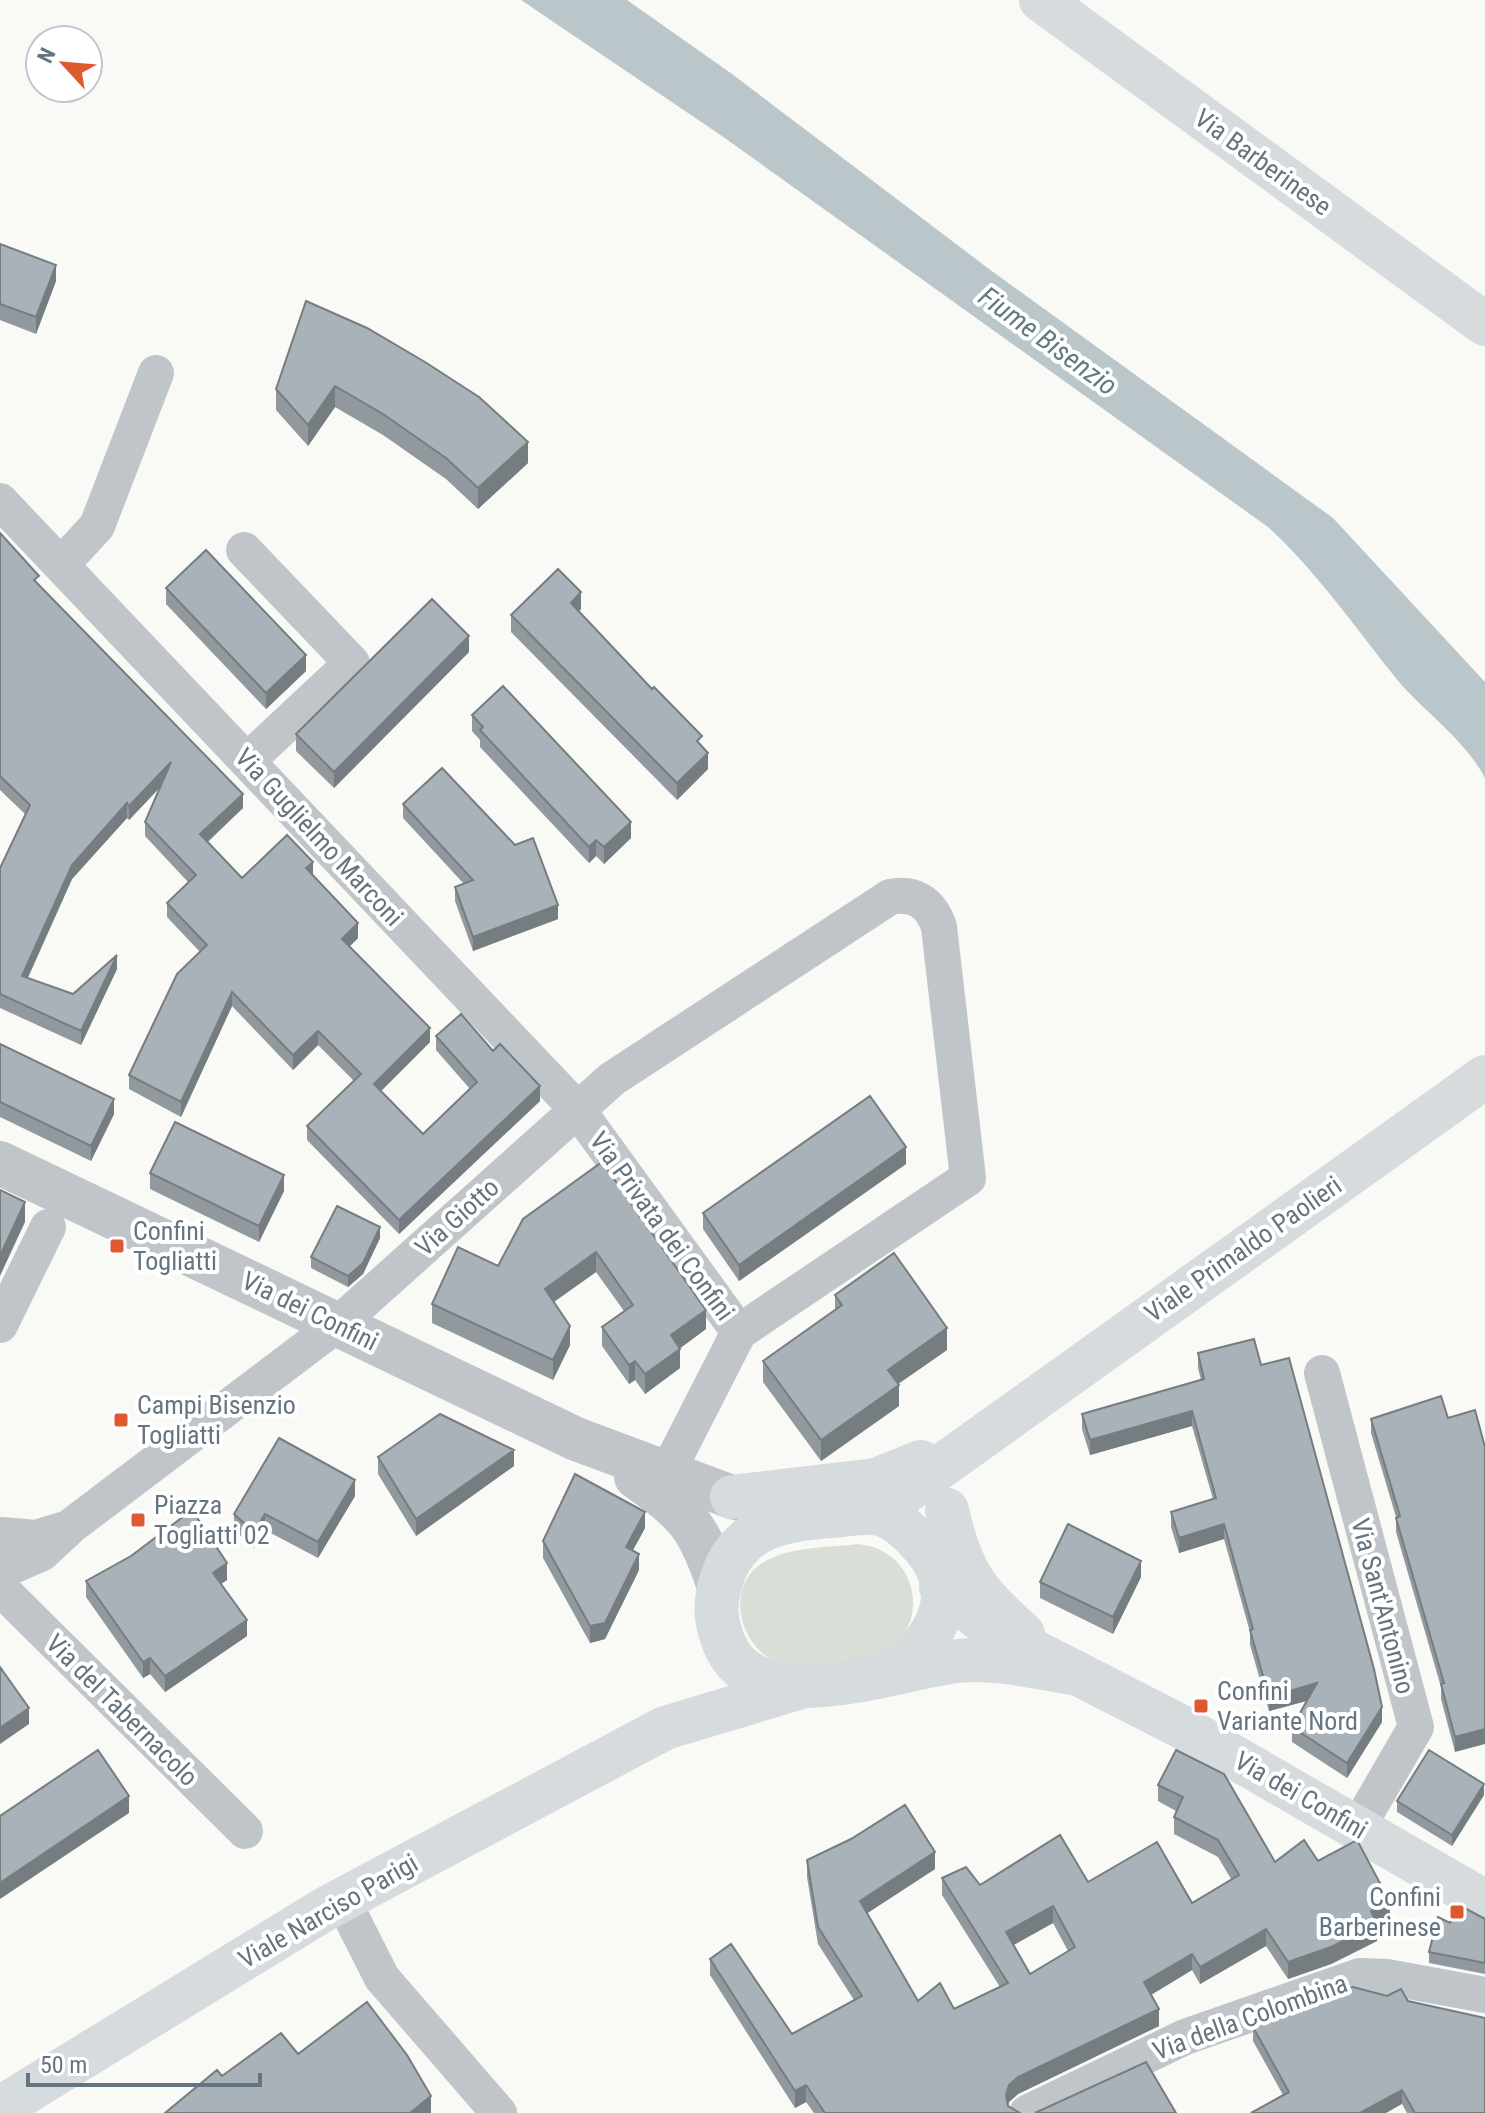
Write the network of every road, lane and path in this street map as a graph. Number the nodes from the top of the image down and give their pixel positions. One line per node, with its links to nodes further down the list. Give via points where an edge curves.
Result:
1 (1041, 0): 2 (main road, Via Barberinese)
2 (1485, 324)
3 (156, 373): 6 (street, via 97,526)
4 (0, 501): 6 (street, Via Guglielmo Marconi)
5 (244, 550): 7 (street, via 352,663)
6 (61, 565): 7 (street, Via Guglielmo Marconi)
7 (247, 761): 9 (street, Via Guglielmo Marconi)
8 (1471, 1086): 16 (main road, Viale Primaldo Paolieri)
9 (577, 1109): 12 (street, Via Giotto); 14 (street, Via Privata dei Confini); 14 (street, Via Giotto, via 612,1079 890,897 911,896 928,905 939,927 968,1178)
10 (0, 1163): 12 (street, Via dei Confini)
11 (48, 1227): 13 (street)
12 (338, 1324): 17 (street, Via dei Confini); 23 (street, Via Giotto, via 42,1553)
13 (0, 1325)
14 (739, 1332): 18 (street, Via Privata dei Confini)
15 (1322, 1373): 30 (street, Via Sant'Antonino, via 1416,1727)
16 (1001, 1421): 19 (main road, via 935,1457 876,1480); 20 (main road, Viale Primaldo Paolieri, via 963,1470); 21 (main road, Viale Primaldo Paolieri)
17 (576, 1439): 18 (street, Via dei Confini); 25 (street, Via dei Confini, via 676,1504 695,1528)
18 (667, 1473): 19 (street, Via dei Confini)
19 (732, 1497): 22 (street, Via dei Confini)
20 (947, 1510): 24 (main road, Viale Primaldo Paolieri); 26 (main road, via 957,1554 976,1586 1003,1617)
21 (876, 1513): 22 (main road, Via dei Confini); 24 (main road, Via dei Confini, via 907,1529)
22 (806, 1517): 25 (main road, Via dei Confini, via 773,1524 744,1539 732,1553)
23 (2, 1562): 31 (street, Via del Tabernacolo)
24 (940, 1577): 26 (main road, Via dei Confini, via 994,1631); 27 (main road, via 942,1610 930,1641)
25 (718, 1607): 28 (main road, Via dei Confini, via 726,1650 747,1673); 29 (main road, Viale Narciso Parigi, via 708,1677)
26 (1060, 1664): 27 (main road, Via dei Confini, via 980,1660); 30 (main road, Via dei Confini)
27 (892, 1673): 28 (main road, Via dei Confini)
28 (798, 1688): 29 (main road, Viale Narciso Parigi)
29 (665, 1728): 32 (main road, Viale Narciso Parigi)
30 (1358, 1827): 33 (main road, Via dei Confini)
31 (245, 1831)
32 (342, 1899): 35 (main road, Viale Narciso Parigi); 36 (street, via 382,1978)
33 (1485, 1902)
34 (1485, 1995): 37 (street, Via della Colombina, via 1360,1976 1185,2037)
35 (0, 2108)
36 (499, 2113)
37 (1027, 2113)

